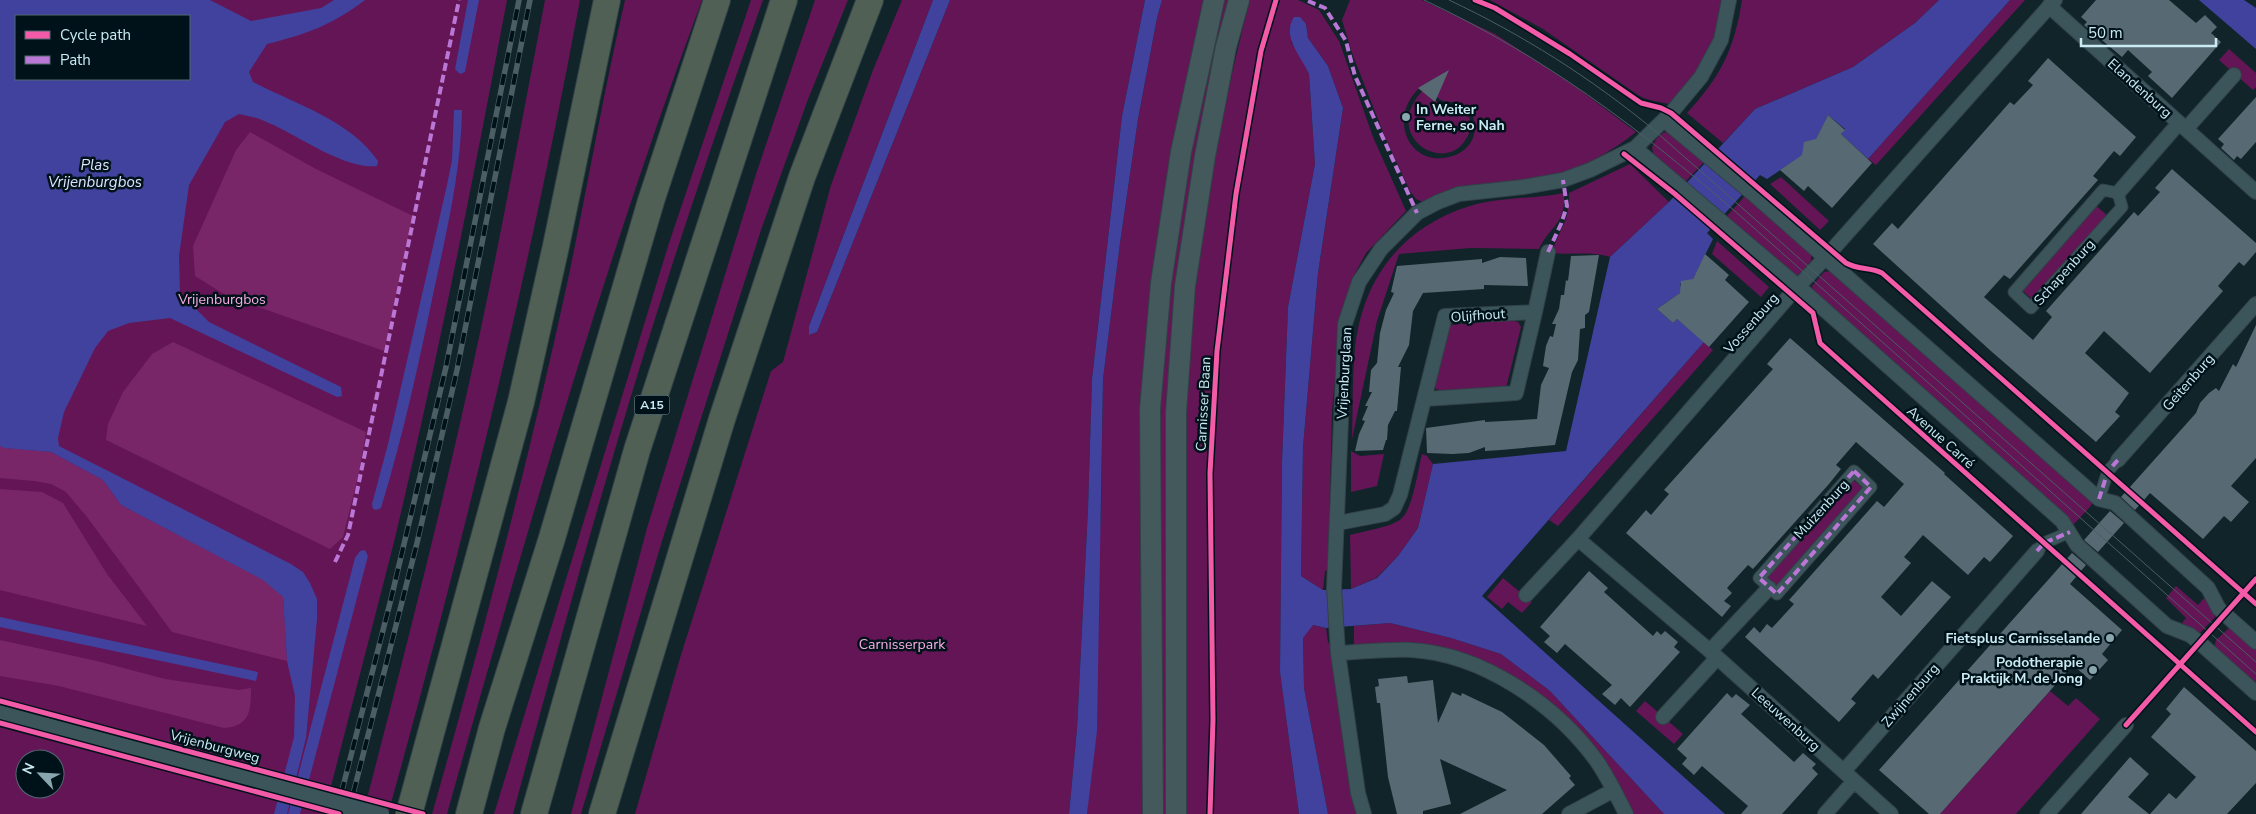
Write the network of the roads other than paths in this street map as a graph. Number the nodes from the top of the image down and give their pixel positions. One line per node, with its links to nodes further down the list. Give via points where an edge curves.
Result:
1 (607, 0): 40 (highway, via 521,402)
2 (717, 0): 41 (highway, via 648,210 552,538 492,728)
3 (784, 0): 42 (highway, A15, via 637,450)
4 (870, 0): 43 (highway, via 802,177 722,419)
5 (1214, 0): 44 (main road, via 1181,152 1161,283 1150,409)
6 (1239, 0): 45 (main road, Carnisser Baan, via 1226,47 1205,156 1184,295 1176,413)
7 (1729, 0): 10 (street, Vrijenburglaan, via 1721,40 1701,77)
8 (2052, 3): 11 (street, Elandenburg); 16 (street, Vossenburg)
9 (2234, 75): 11 (street)
10 (1664, 120): 12 (street, Vrijenburglaan); 16 (street, via 1752,193)
11 (2183, 126): 13 (street, Elandenburg); 14 (street)
12 (1635, 148): 17 (street, Avenue Carré); 23 (street, Vrijenburglaan, via 1563,180 1459,194 1438,202 1417,213 1381,249 1359,282 1345,324)
13 (2256, 192)
14 (2118, 193): 14 (street, Schapenburg, via 2103,190 2014,292 2031,308 2122,208)
15 (1548, 252): 19 (street)
16 (1824, 259): 17 (street, Vossenburg); 22 (street)
17 (1799, 287): 24 (street, Avenue Carré, via 2062,521); 25 (street, Vossenburg)
18 (2256, 304): 21 (street, Geitenburg)
19 (1535, 312): 20 (street, via 1516,393); 20 (street, Olijfhout, via 1445,316)
20 (1425, 399): 23 (street, Olijfhout, via 1394,508 1385,514)
21 (2118, 460): 22 (street, via 2108,471)
22 (2099, 499): 29 (street, via 2114,503 2208,588 2219,609)
23 (1338, 522): 30 (street, Vrijenburglaan, via 1334,588)
24 (2070, 532): 26 (street, via 2044,543); 32 (street, Avenue Carré, via 2077,545 2167,626 2190,635)
25 (1578, 539): 28 (street, Vossenburg); 31 (street, Leeuwenburg)
26 (2037, 551): 36 (street, Zwijnenburg)
27 (1769, 588): 27 (street, Muizenburg, via 1759,578 1854,471 1872,487 1777,594); 31 (street)
28 (1526, 595)
29 (2256, 642)
30 (1338, 653): 38 (street, via 1412,650 1453,658 1488,671 1516,686 1557,718 1597,761); 46 (street, Vrijenburglaan, via 1358,794)
31 (1714, 654): 34 (street); 36 (street, Leeuwenburg)
32 (2256, 693)
33 (0, 711): 39 (street, Vrijenburgweg, bridge)
34 (1663, 717)
35 (2126, 725): 51 (street)
36 (1844, 771): 37 (street, Leeuwenburg)
37 (1854, 781): 49 (street); 50 (street, Leeuwenburg)
38 (1614, 790): 47 (street); 48 (street)
39 (380, 814)
40 (409, 814)
41 (470, 814)
42 (534, 814)
43 (602, 814)
44 (1152, 814)
45 (1176, 814)
46 (1364, 814)
47 (1569, 814)
48 (1626, 814)
49 (1825, 814)
50 (1891, 814)
51 (2047, 814)

